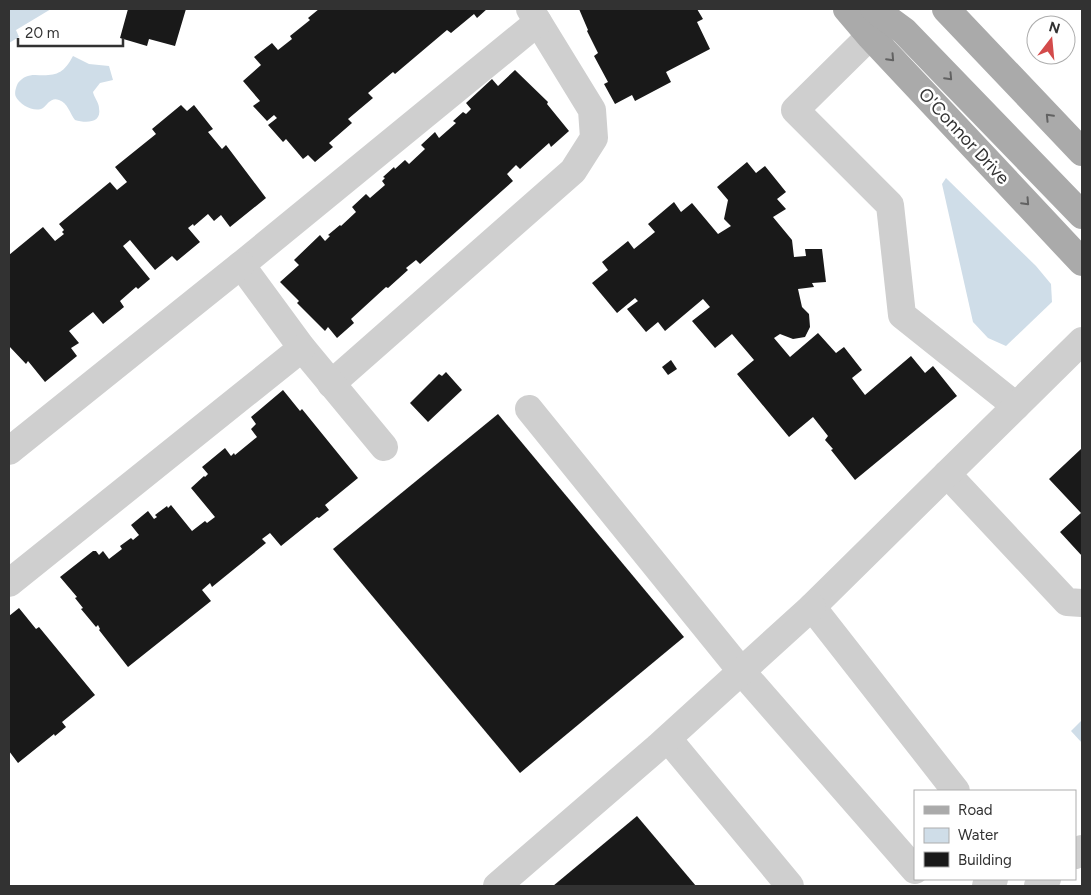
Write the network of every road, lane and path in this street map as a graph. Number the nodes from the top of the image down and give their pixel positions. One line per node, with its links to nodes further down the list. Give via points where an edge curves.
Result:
1 (847, 9): 5 (main road, O'Connor Drive)
2 (874, 9): 7 (main road, one-way to 7, via 904,31)
3 (946, 9): 6 (main road, one-way to 3)
4 (534, 16): 9 (lane); 12 (lane, via 592,110 594,138 573,171)
5 (870, 36): 8 (main road, O'Connor Drive, one-way to 8); 13 (lane, via 795,110 890,205 902,315)
6 (1082, 152)
7 (1082, 215)
8 (1082, 262)
9 (241, 265): 10 (lane); 16 (lane)
10 (302, 348): 12 (lane); 18 (lane)
11 (1079, 352): 13 (lane)
12 (332, 384): 15 (lane)
13 (1016, 406): 17 (lane)
14 (529, 409): 21 (lane)
15 (384, 447)
16 (9, 451)
17 (947, 474): 19 (lane); 20 (lane)
18 (9, 583)
19 (1075, 603)
20 (812, 607): 21 (lane); 23 (lane)
21 (742, 672): 22 (lane); 24 (lane)
22 (668, 739): 25 (lane); 26 (lane)
23 (955, 790)
24 (914, 869)
25 (497, 886)
26 (790, 886)

